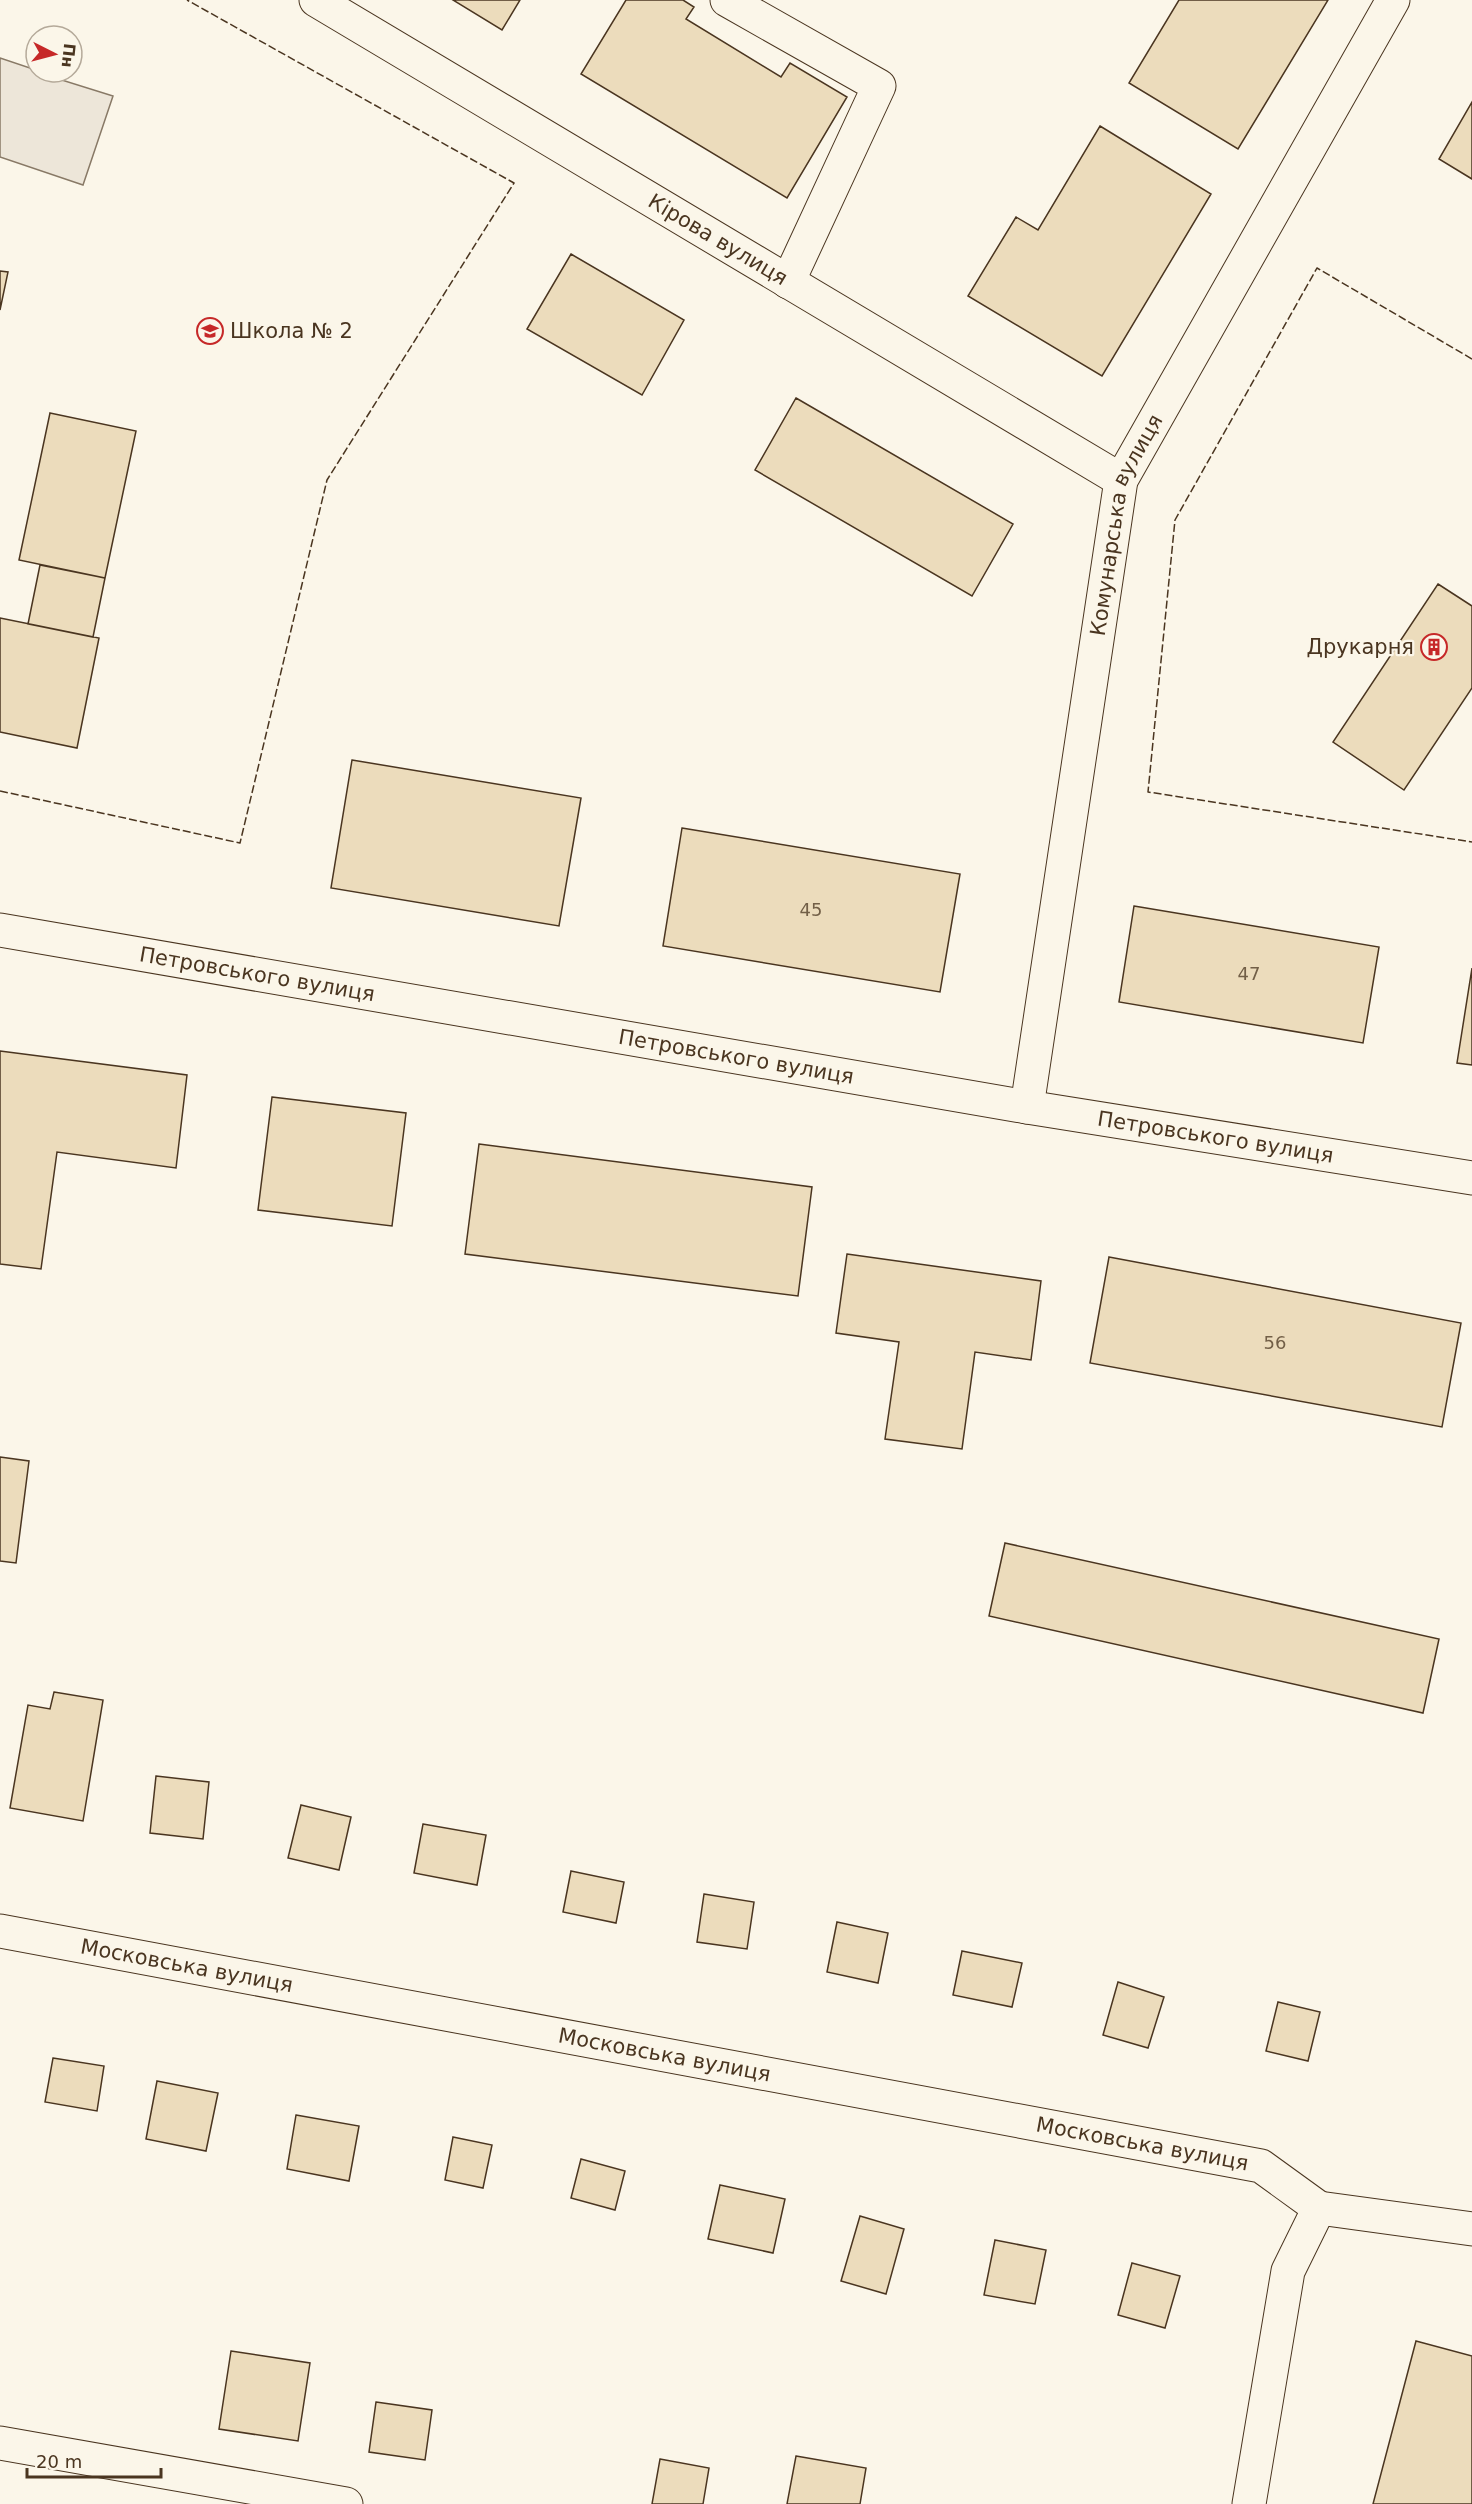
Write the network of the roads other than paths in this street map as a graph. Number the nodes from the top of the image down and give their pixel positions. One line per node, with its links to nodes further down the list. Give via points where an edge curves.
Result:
1 (316, 0): 4 (street, Кірова вулиця)
2 (727, 0): 4 (street, via 879,86)
3 (1393, 0): 5 (street, Комунарська вулиця)
4 (788, 282): 5 (street, Кірова вулиця)
5 (1121, 480): 7 (street, Комунарська вулиця)
6 (0, 930): 7 (street, Петровського вулиця)
7 (1027, 1107): 8 (street, Петровського вулиця)
8 (1472, 1178)
9 (0, 1931): 10 (street, Московська вулиця, via 1261,2166)
10 (1319, 2208): 11 (street); 14 (street, via 1288,2271)
11 (1472, 2229)
12 (0, 2443): 13 (street)
13 (346, 2504)
14 (1249, 2504)

